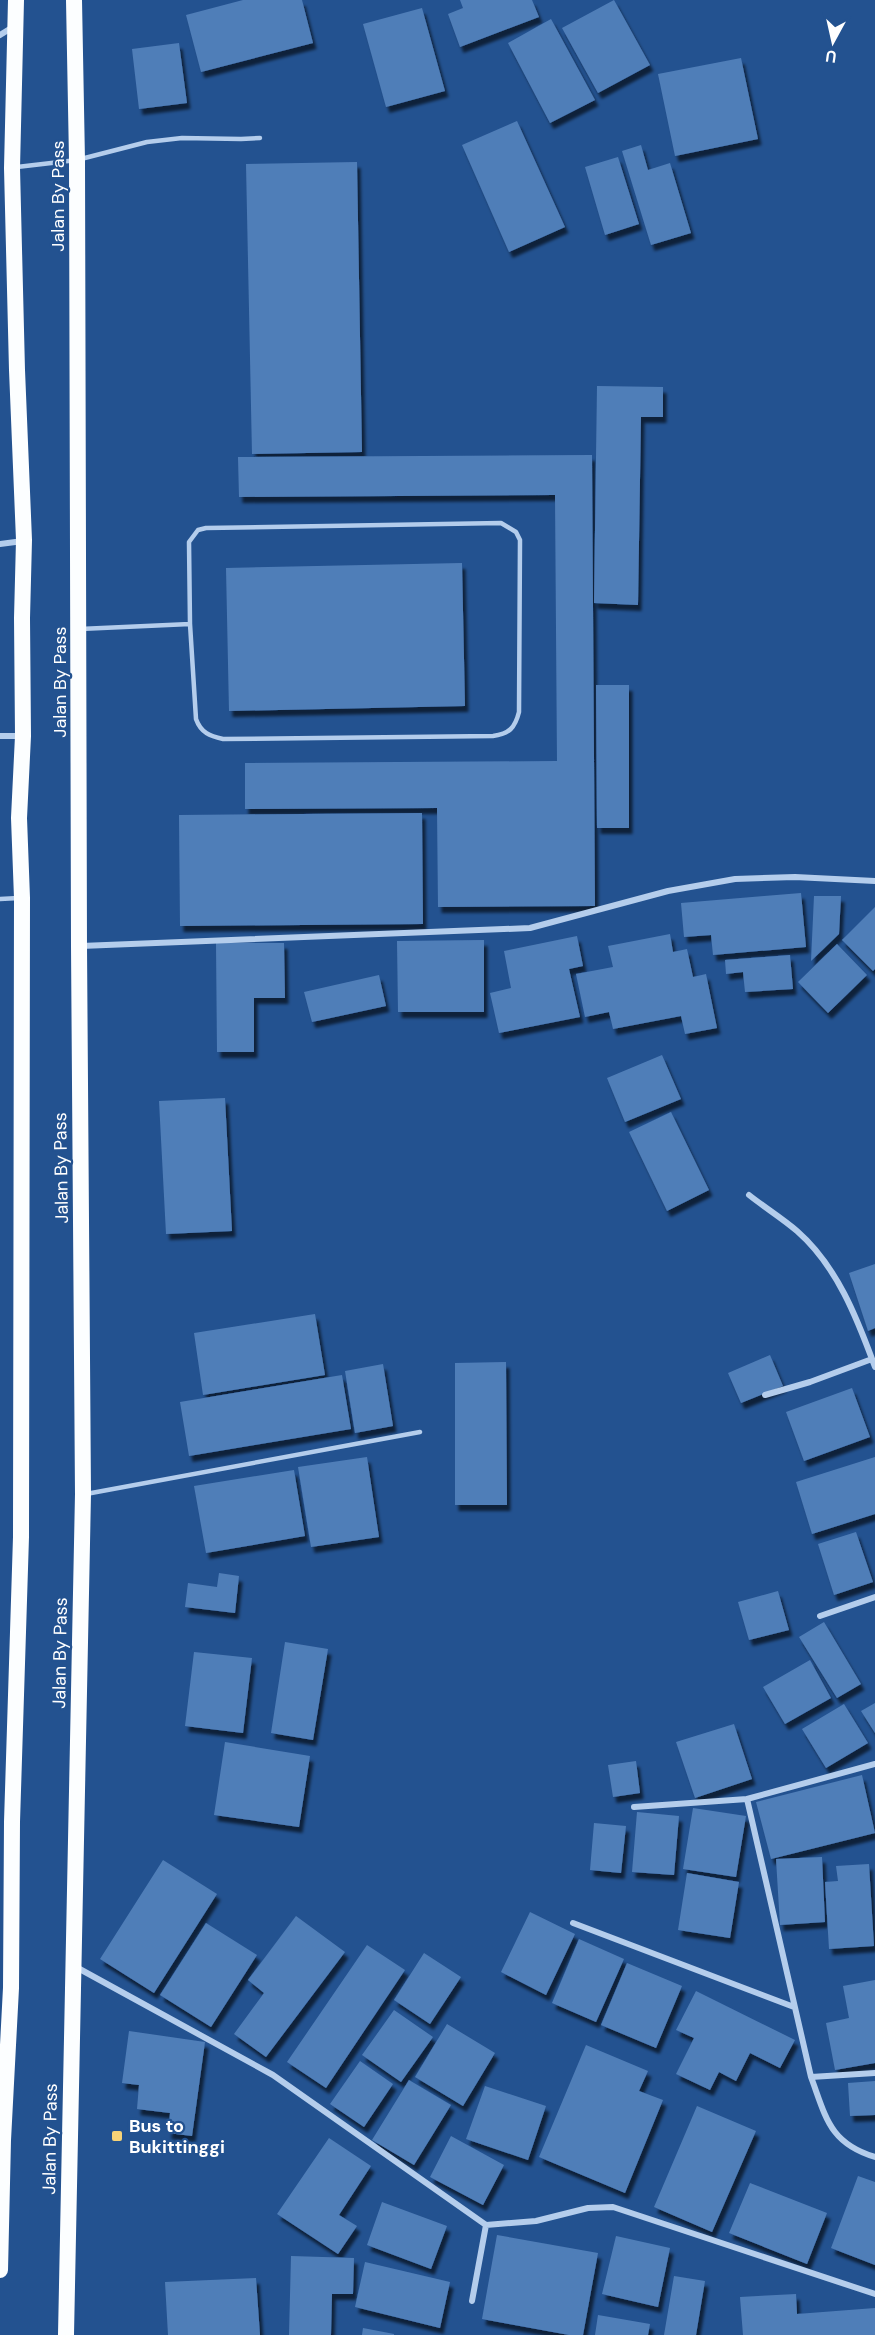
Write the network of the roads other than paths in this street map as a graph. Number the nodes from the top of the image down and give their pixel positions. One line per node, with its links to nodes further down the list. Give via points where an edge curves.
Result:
1 (16, 0): 3 (highway)
2 (74, 0): 6 (highway, Jalan By Pass)
3 (16, 26): 4 (street); 7 (highway)
4 (0, 35)
5 (260, 138): 6 (lane, via 147,142)
6 (78, 160): 7 (lane); 11 (highway, Jalan By Pass)
7 (12, 168): 8 (highway)
8 (24, 540): 9 (street); 13 (highway)
9 (0, 544)
10 (190, 624): 10 (lane, via 196,719 211,736 493,736 503,735 517,723 520,540 516,532 501,523 206,528 189,542); 11 (lane)
11 (80, 629): 17 (highway, Jalan By Pass)
12 (0, 736): 13 (street)
13 (23, 736): 15 (highway, via 19,818)
14 (875, 881): 17 (street, via 735,879 668,891 530,928)
15 (22, 898): 16 (lane); 33 (highway, via 21,1537 11,1988)
16 (0, 899)
17 (79, 946): 22 (highway, Jalan By Pass)
18 (748, 1195): 19 (street, via 798,1232 824,1262 845,1293)
19 (874, 1363): 20 (street)
20 (765, 1395)
21 (420, 1432): 22 (lane)
22 (83, 1494): 29 (highway, Jalan By Pass)
23 (875, 1597): 24 (street)
24 (820, 1616)
25 (875, 1764): 26 (street)
26 (747, 1799): 27 (street); 30 (street)
27 (634, 1807)
28 (573, 1923): 30 (street)
29 (73, 1965): 35 (street, via 273,2075); 39 (highway, Jalan By Pass)
30 (794, 2007): 32 (street)
31 (875, 2073): 32 (street)
32 (811, 2076): 34 (street, via 835,2133)
33 (2, 2139): 36 (highway)
34 (875, 2157)
35 (486, 2225): 37 (street, via 536,2221 588,2208 613,2207); 38 (street)
36 (0, 2270)
37 (875, 2294)
38 (472, 2301)
39 (66, 2335)

